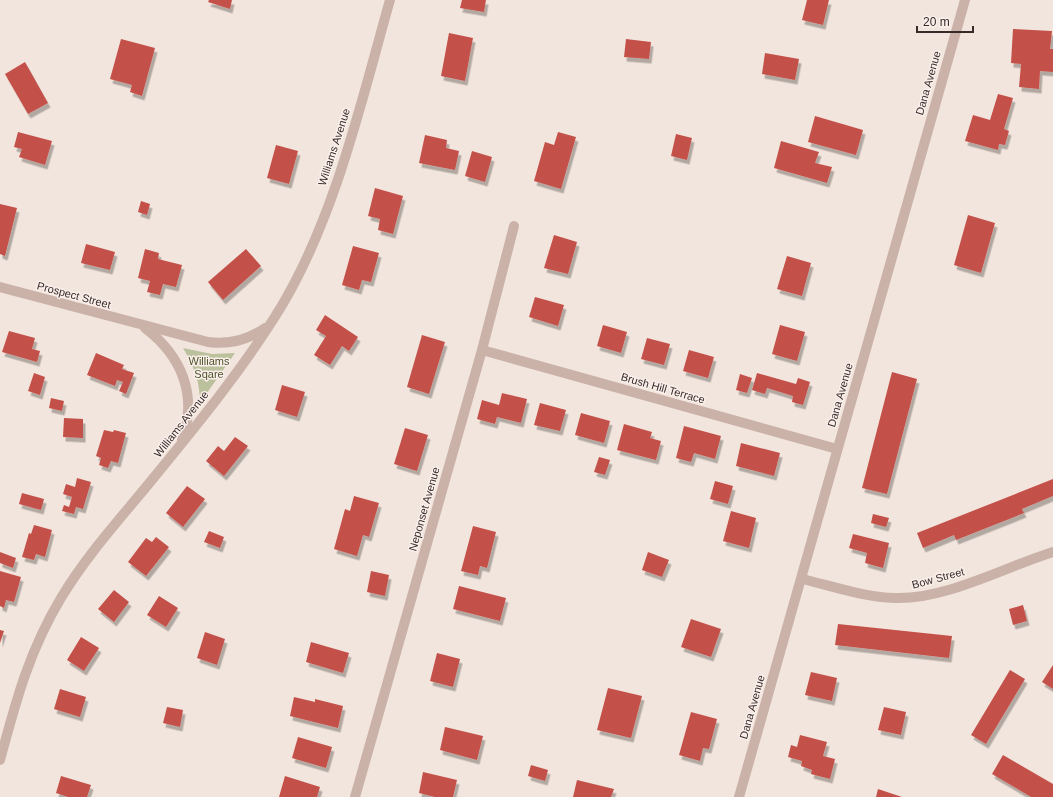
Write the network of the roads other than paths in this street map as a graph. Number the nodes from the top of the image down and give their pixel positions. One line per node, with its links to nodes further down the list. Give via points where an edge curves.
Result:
1 (390, 0): 5 (street, Williams Avenue, via 345,154 324,214 294,286)
2 (965, 0): 9 (street, Dana Avenue)
3 (514, 226): 7 (street, Neponset Avenue)
4 (0, 287): 6 (street, Prospect Street)
5 (270, 324): 6 (street, Prospect Street, via 242,340 219,344); 8 (street, Williams Avenue, via 232,380)
6 (142, 326): 8 (street, Prospect Street, via 169,351 177,363 185,385 189,410)
7 (482, 350): 9 (street, Brush Hill Terrace); 13 (street, Neponset Avenue)
8 (180, 446): 12 (street, Williams Avenue, via 100,543 61,598 26,667)
9 (837, 449): 11 (street, Dana Avenue)
10 (1053, 552): 11 (street, Bow Street, via 955,587 910,598 864,594)
11 (802, 579): 14 (street, Dana Avenue)
12 (0, 760)
13 (355, 797)
14 (739, 797)

